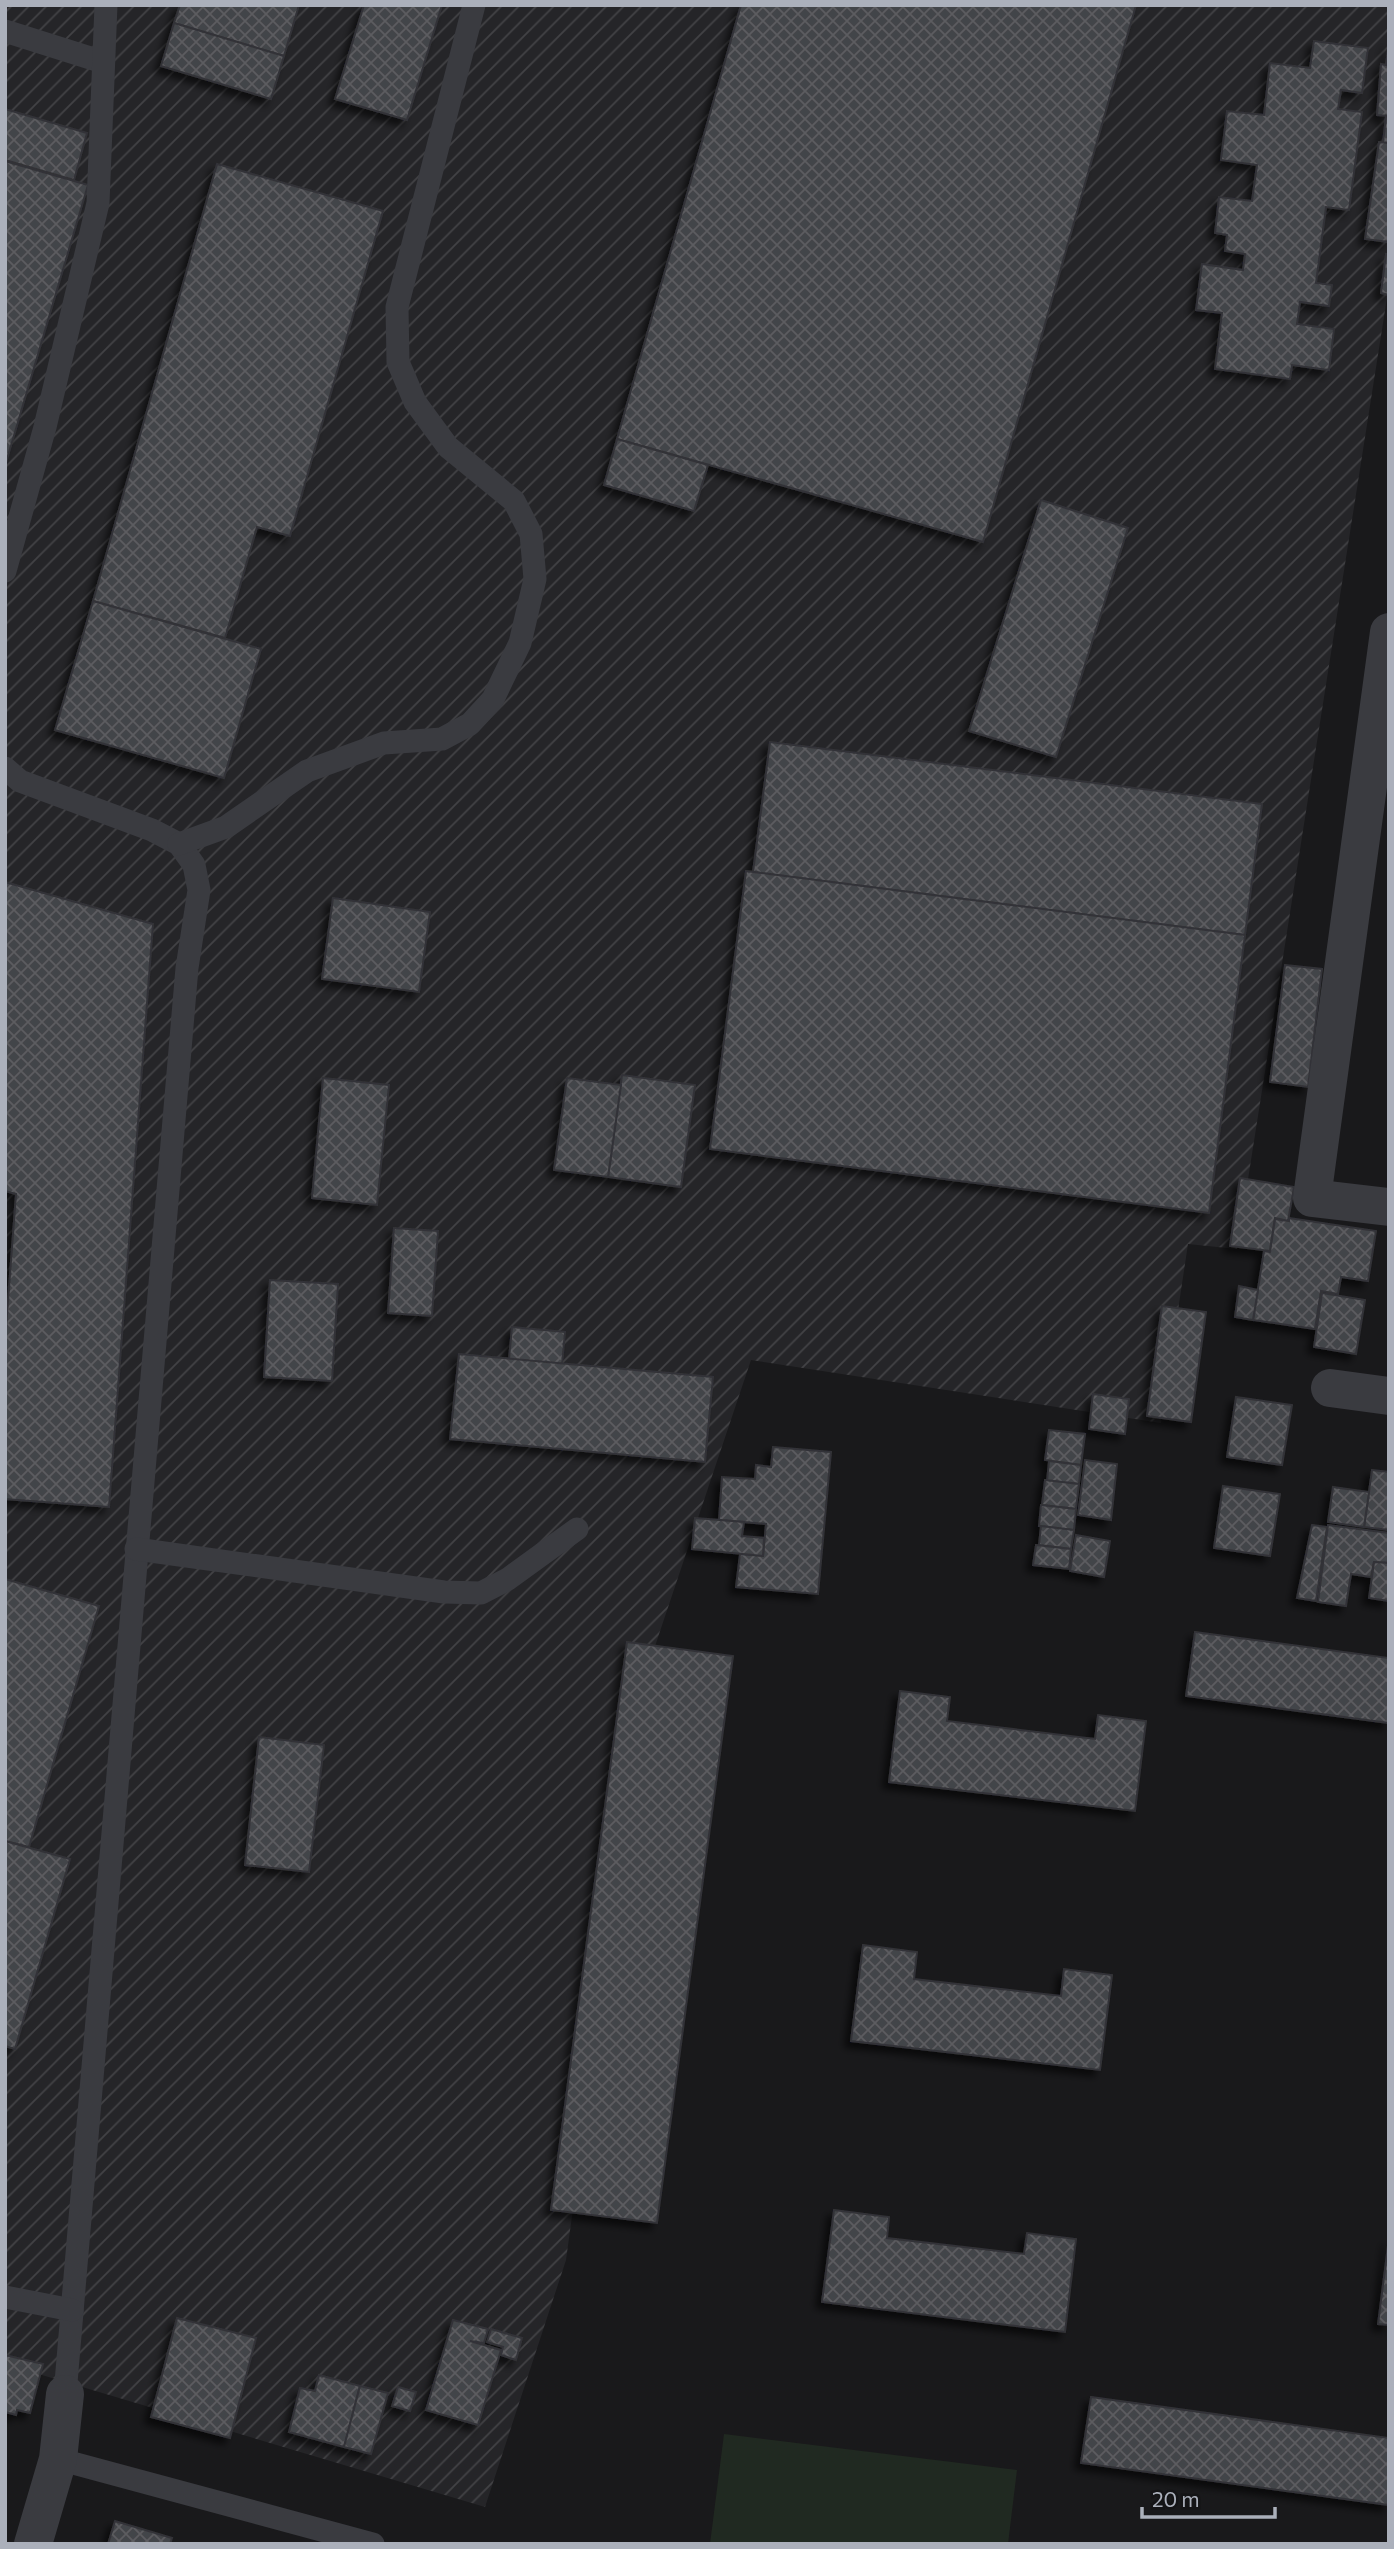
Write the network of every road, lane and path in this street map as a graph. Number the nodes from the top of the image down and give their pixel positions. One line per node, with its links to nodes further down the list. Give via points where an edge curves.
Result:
1 (106, 5): 4 (lane)
2 (474, 5): 8 (lane, via 397,307 398,362 415,402 448,447 514,501 531,534 535,579 520,643 493,699 470,724 442,739 384,743 307,771 226,827)
3 (5, 31): 4 (lane)
4 (103, 62): 5 (lane, via 98,203 46,427)
5 (5, 571)
6 (1389, 632): 9 (street, via 1312,1198)
7 (5, 768): 8 (lane, via 20,781)
8 (179, 844): 13 (lane, via 194,866 199,890 187,968)
9 (1389, 1207)
10 (1330, 1388): 11 (street)
11 (1389, 1396)
12 (577, 1529): 13 (lane, via 509,1579 481,1593 444,1592)
13 (136, 1549): 15 (lane)
14 (5, 2297): 15 (lane)
15 (72, 2310): 16 (lane)
16 (65, 2395): 17 (street)
17 (58, 2459): 18 (street); 19 (lane)
18 (33, 2544)
19 (373, 2544)

